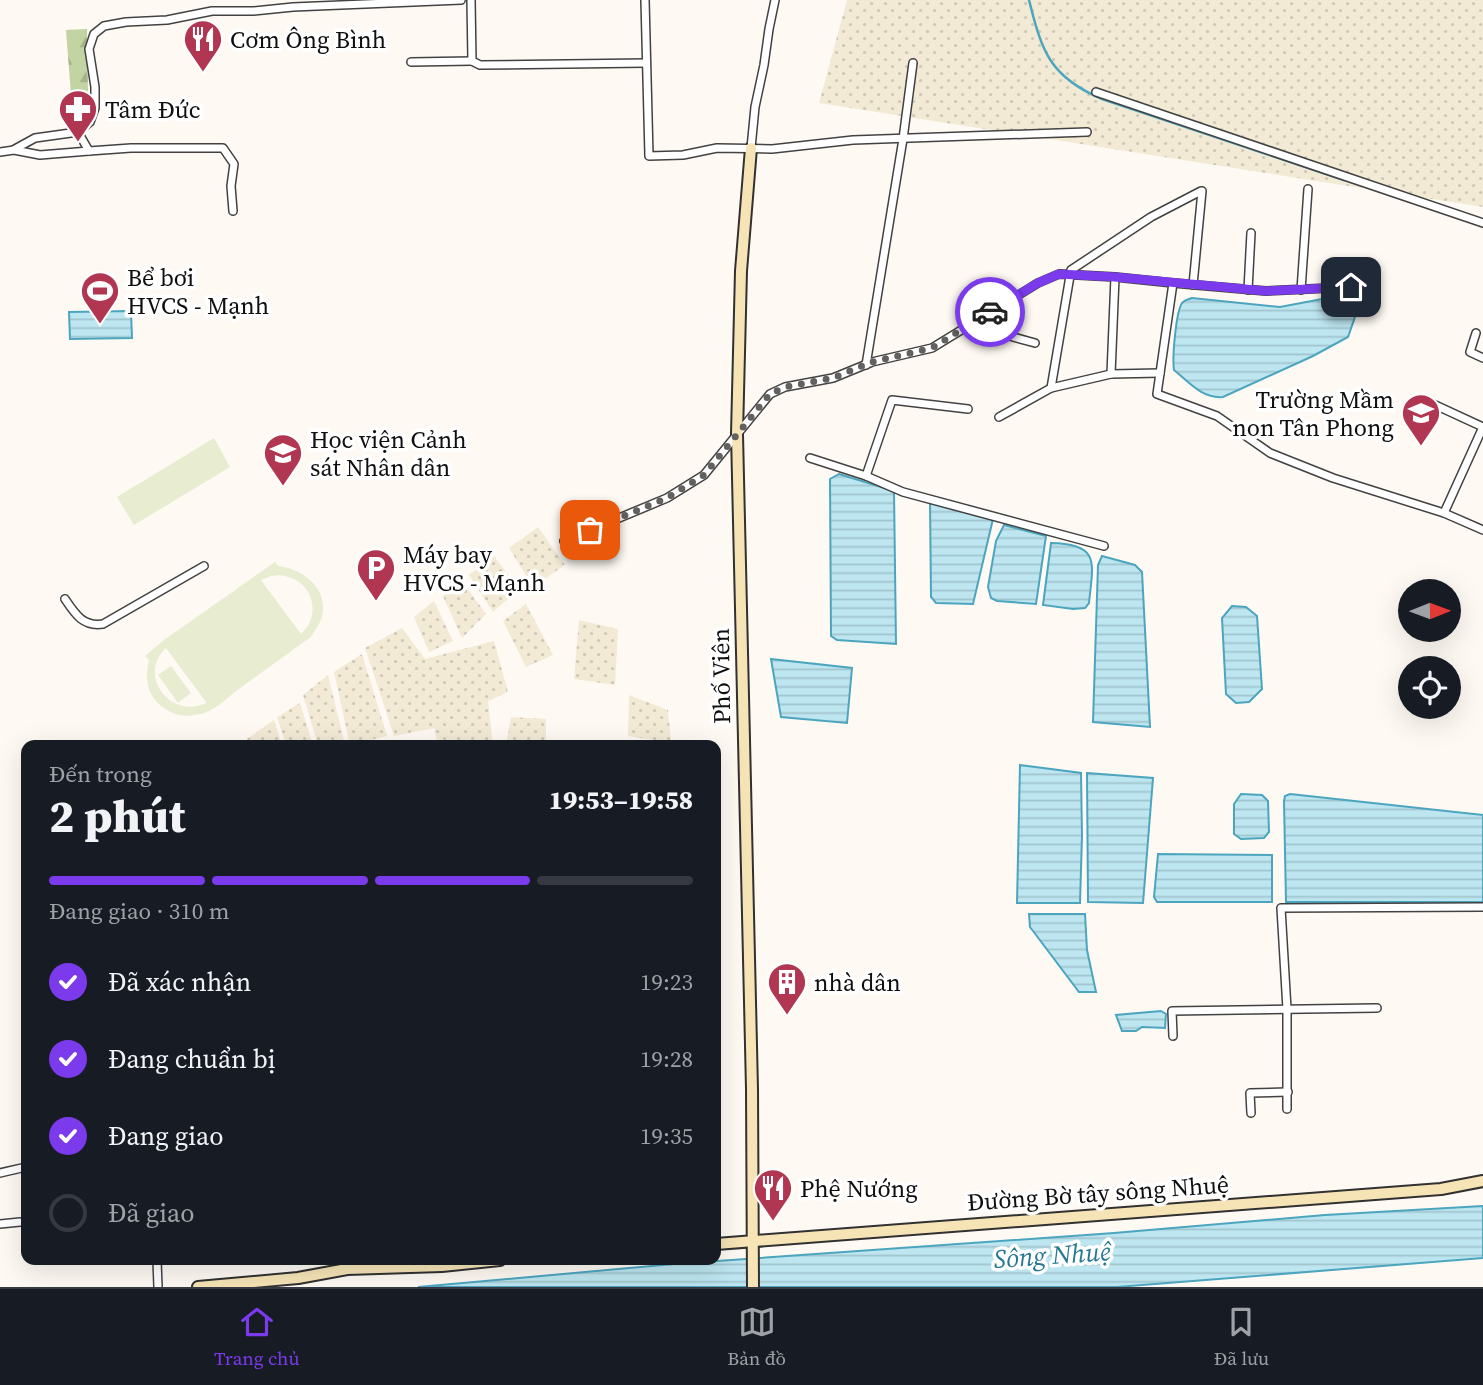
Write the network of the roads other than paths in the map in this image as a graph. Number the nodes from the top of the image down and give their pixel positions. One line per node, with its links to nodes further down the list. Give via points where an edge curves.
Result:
1 (461, 0): 10 (street, via 212,11 104,26 94,34 89,49 95,108 90,122)
2 (471, 0): 5 (street)
3 (645, 0): 7 (street)
4 (775, 0): 13 (street)
5 (472, 61): 6 (street); 7 (street, via 480,65)
6 (411, 62)
7 (646, 63): 13 (street, via 649,156)
8 (913, 63): 12 (street)
9 (1096, 92): 19 (street)
10 (78, 132): 14 (street, via 36,138); 15 (street)
11 (1087, 132): 12 (street)
12 (903, 139): 13 (street); 32 (street)
13 (751, 148): 40 (street, Phố Viên, via 741,271)
14 (14, 150): 15 (street, via 40,155); 16 (street)
15 (89, 151): 18 (street, via 223,148 234,164)
16 (0, 152)
17 (1308, 189): 27 (street)
18 (233, 211)
19 (1483, 223)
20 (1251, 233): 26 (street)
21 (1070, 275): 22 (street); 25 (street, via 1071,270 1152,217 1202,191); 28 (street, via 1059,274 1038,283); 35 (street)
22 (1115, 277): 24 (street); 34 (street)
23 (1366, 281): 27 (street, via 1351,287)
24 (1173, 283): 25 (street); 33 (street)
25 (1193, 285): 26 (street)
26 (1248, 290): 27 (street)
27 (1301, 290)
28 (996, 308): 30 (street, via 1006,335); 32 (street, via 932,348)
29 (1476, 334): 31 (street, via 1470,352)
30 (1035, 343)
31 (1483, 358)
32 (866, 365): 40 (street, via 770,394)
33 (1160, 373): 34 (street); 43 (street, via 1157,394 1217,416 1270,453)
34 (1111, 374): 35 (street)
35 (1051, 388): 38 (street)
36 (1433, 404): 39 (street)
37 (968, 409): 42 (street, via 891,400)
38 (999, 418)
39 (1483, 427): 43 (street)
40 (737, 434): 45 (street, via 704,475 667,498); 61 (street, Phố Viên)
41 (810, 458): 42 (street)
42 (866, 476): 46 (street, via 903,492)
43 (1444, 513): 44 (street)
44 (1483, 530)
45 (564, 541)
46 (1104, 546)
47 (204, 566): 48 (street, via 103,624 80,620)
48 (65, 599)
49 (1483, 907): 50 (street, via 1281,908)
50 (1287, 1009): 51 (street); 52 (street, via 1172,1011); 53 (street)
51 (1377, 1009)
52 (1173, 1035)
53 (1287, 1092): 54 (street); 55 (street, via 1250,1093)
54 (1287, 1110)
55 (1251, 1113)
56 (21, 1168): 57 (street)
57 (0, 1173)
58 (1483, 1181): 61 (street, Đường Bờ tây sông Nhuệ, via 1441,1189)
59 (20, 1222): 60 (street)
60 (0, 1224)
61 (752, 1241): 62 (street, Đường Bờ tây sông Nhuệ); 67 (street, Phố Viên)
62 (721, 1244)
63 (157, 1265): 65 (street)
64 (452, 1265): 66 (street, via 347,1269)
65 (158, 1287)
66 (198, 1287)
67 (753, 1287)

